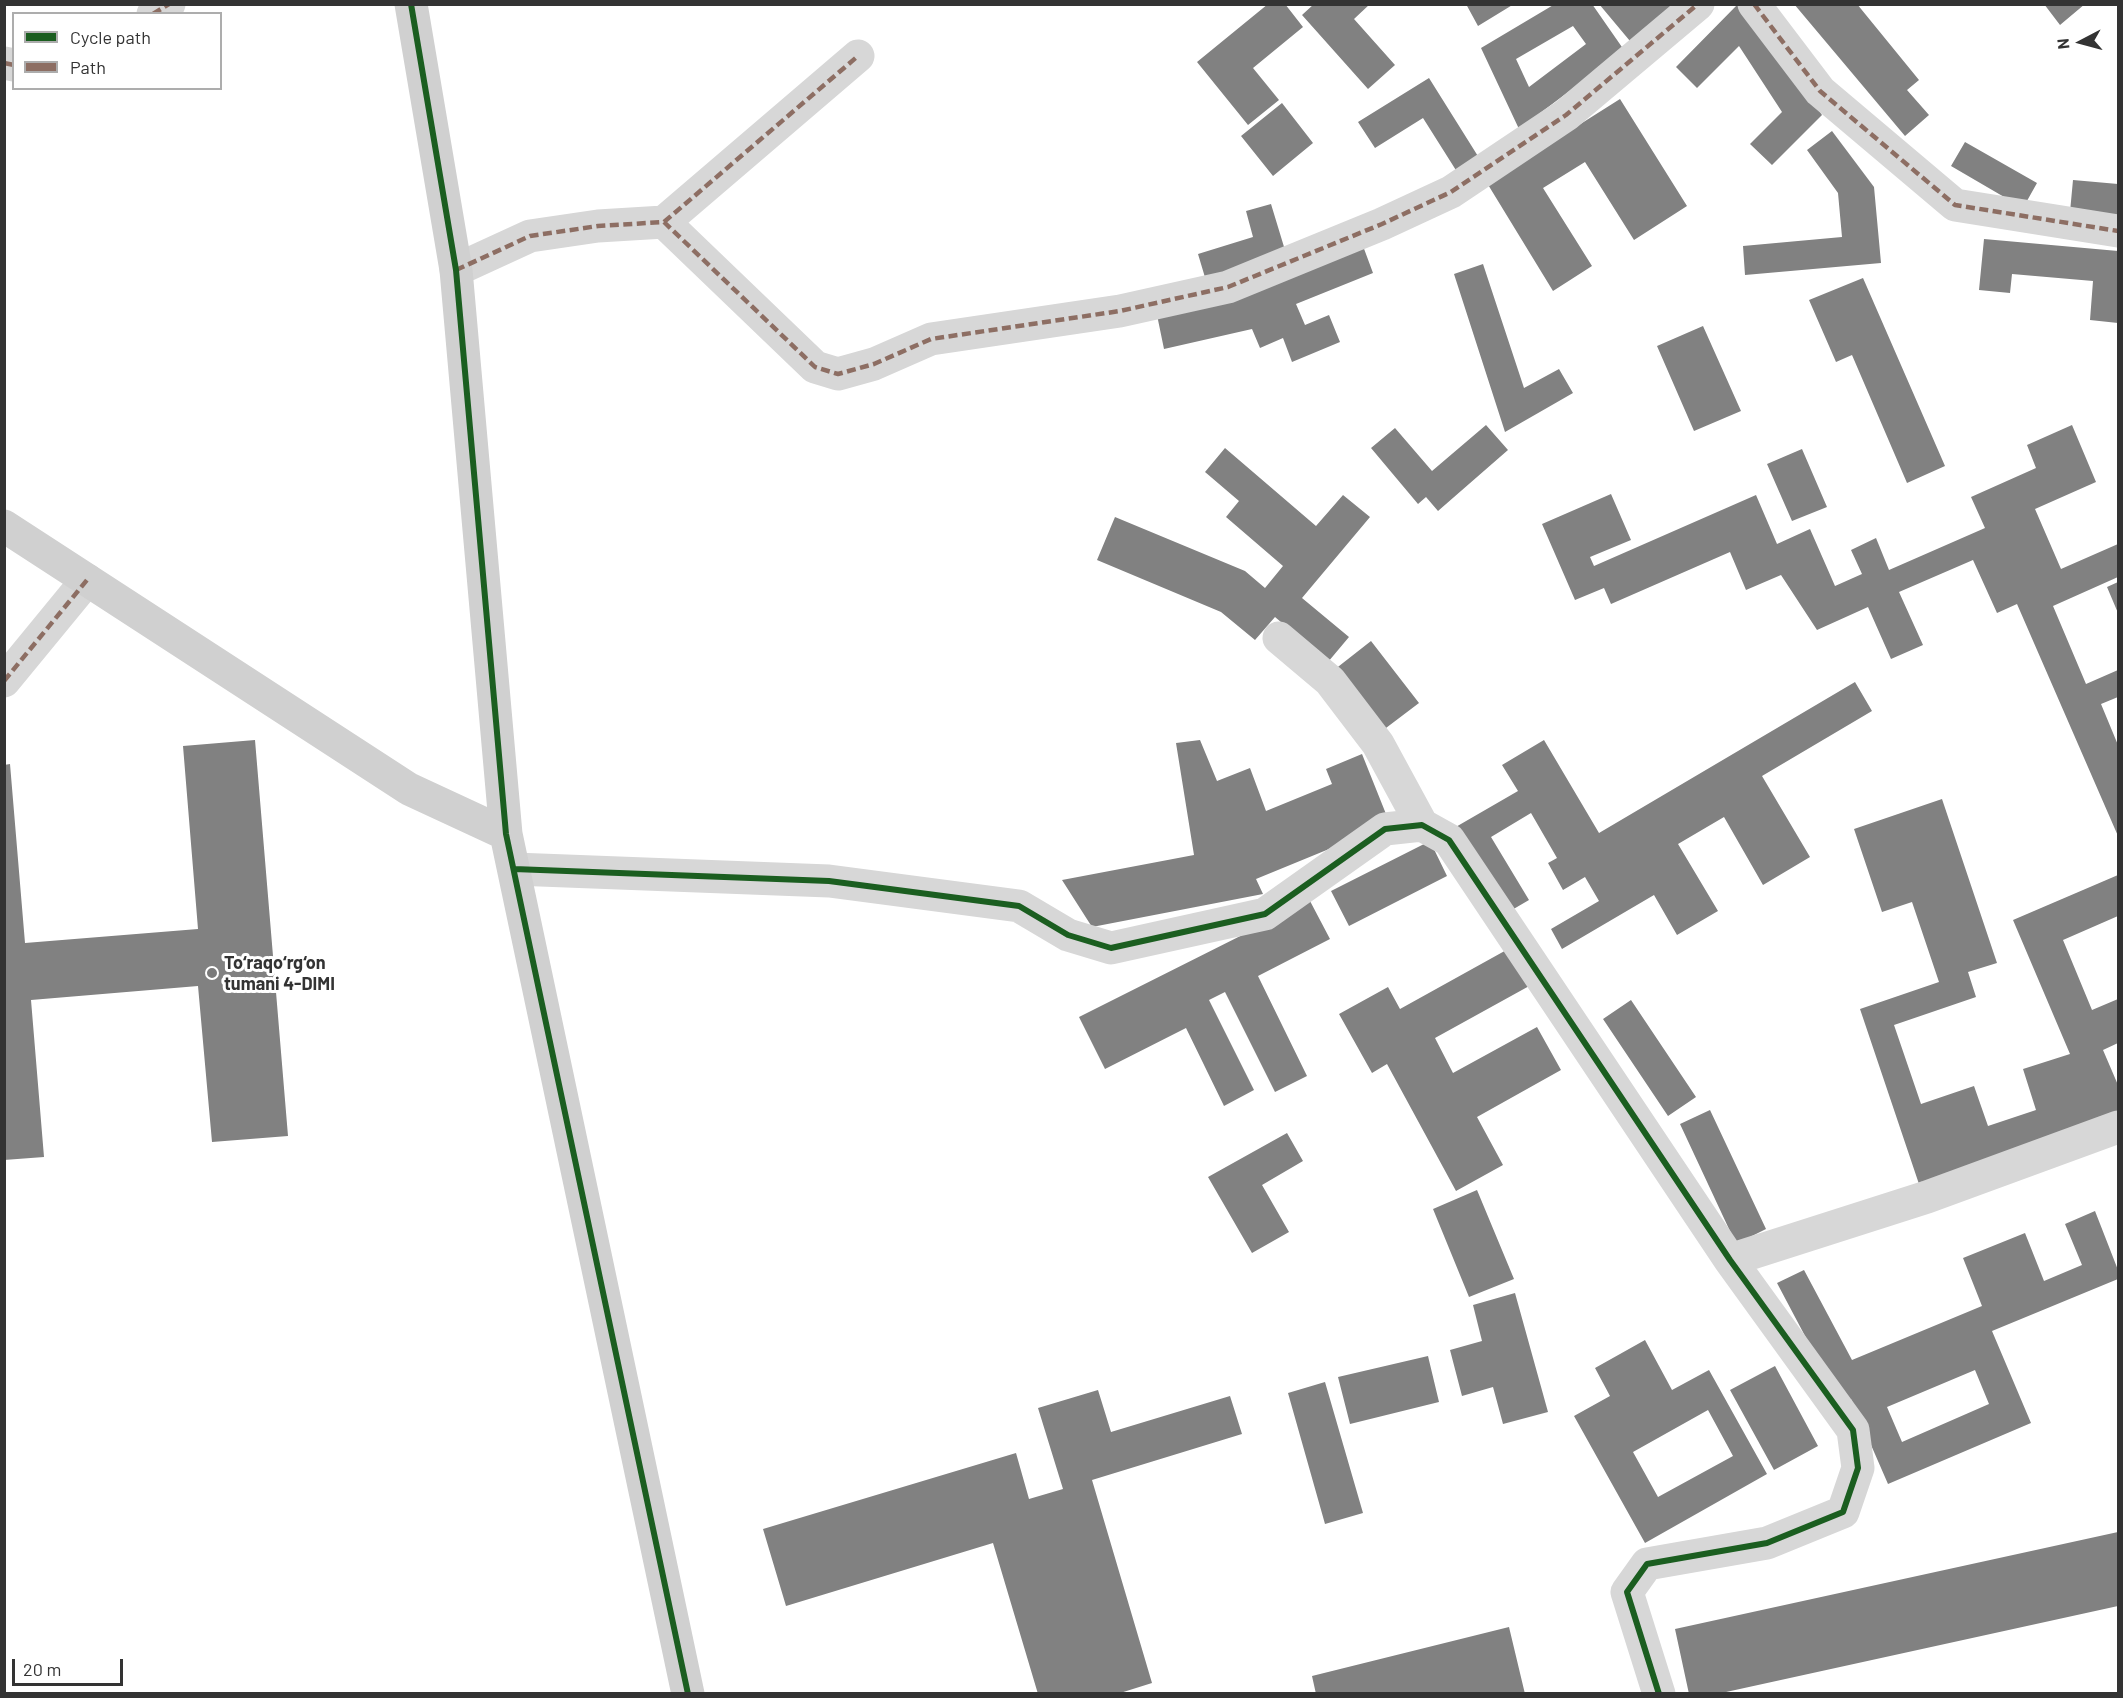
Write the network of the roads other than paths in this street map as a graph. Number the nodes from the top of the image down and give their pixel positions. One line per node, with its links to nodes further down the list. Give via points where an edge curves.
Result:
1 (170, 4): 5 (street)
2 (411, 4): 9 (street)
3 (1698, 4): 7 (street, via 1566,115 1451,192 1382,224 1228,287 1120,312 931,339 874,364 838,374 815,368)
4 (1754, 4): 8 (street, via 1820,90 1955,205)
5 (156, 12)
6 (858, 56): 7 (street)
7 (664, 222): 9 (street, via 530,236)
8 (2118, 231)
9 (456, 270): 15 (street)
10 (4, 526): 11 (street)
11 (87, 580): 13 (street); 15 (street, via 409,789)
12 (1279, 638): 14 (street, via 1330,681 1378,744)
13 (4, 681)
14 (1422, 825): 16 (street, via 1385,828 1265,914 1111,948 1068,935 1019,906 829,881); 18 (street, via 1449,840)
15 (506, 834): 16 (street)
16 (514, 869): 19 (street)
17 (2118, 1126): 18 (street, via 1927,1197)
18 (1730, 1260): 20 (street, via 1853,1430 1858,1468 1843,1512 1767,1542 1647,1564 1627,1592)
19 (688, 1694)
20 (1659, 1694)

